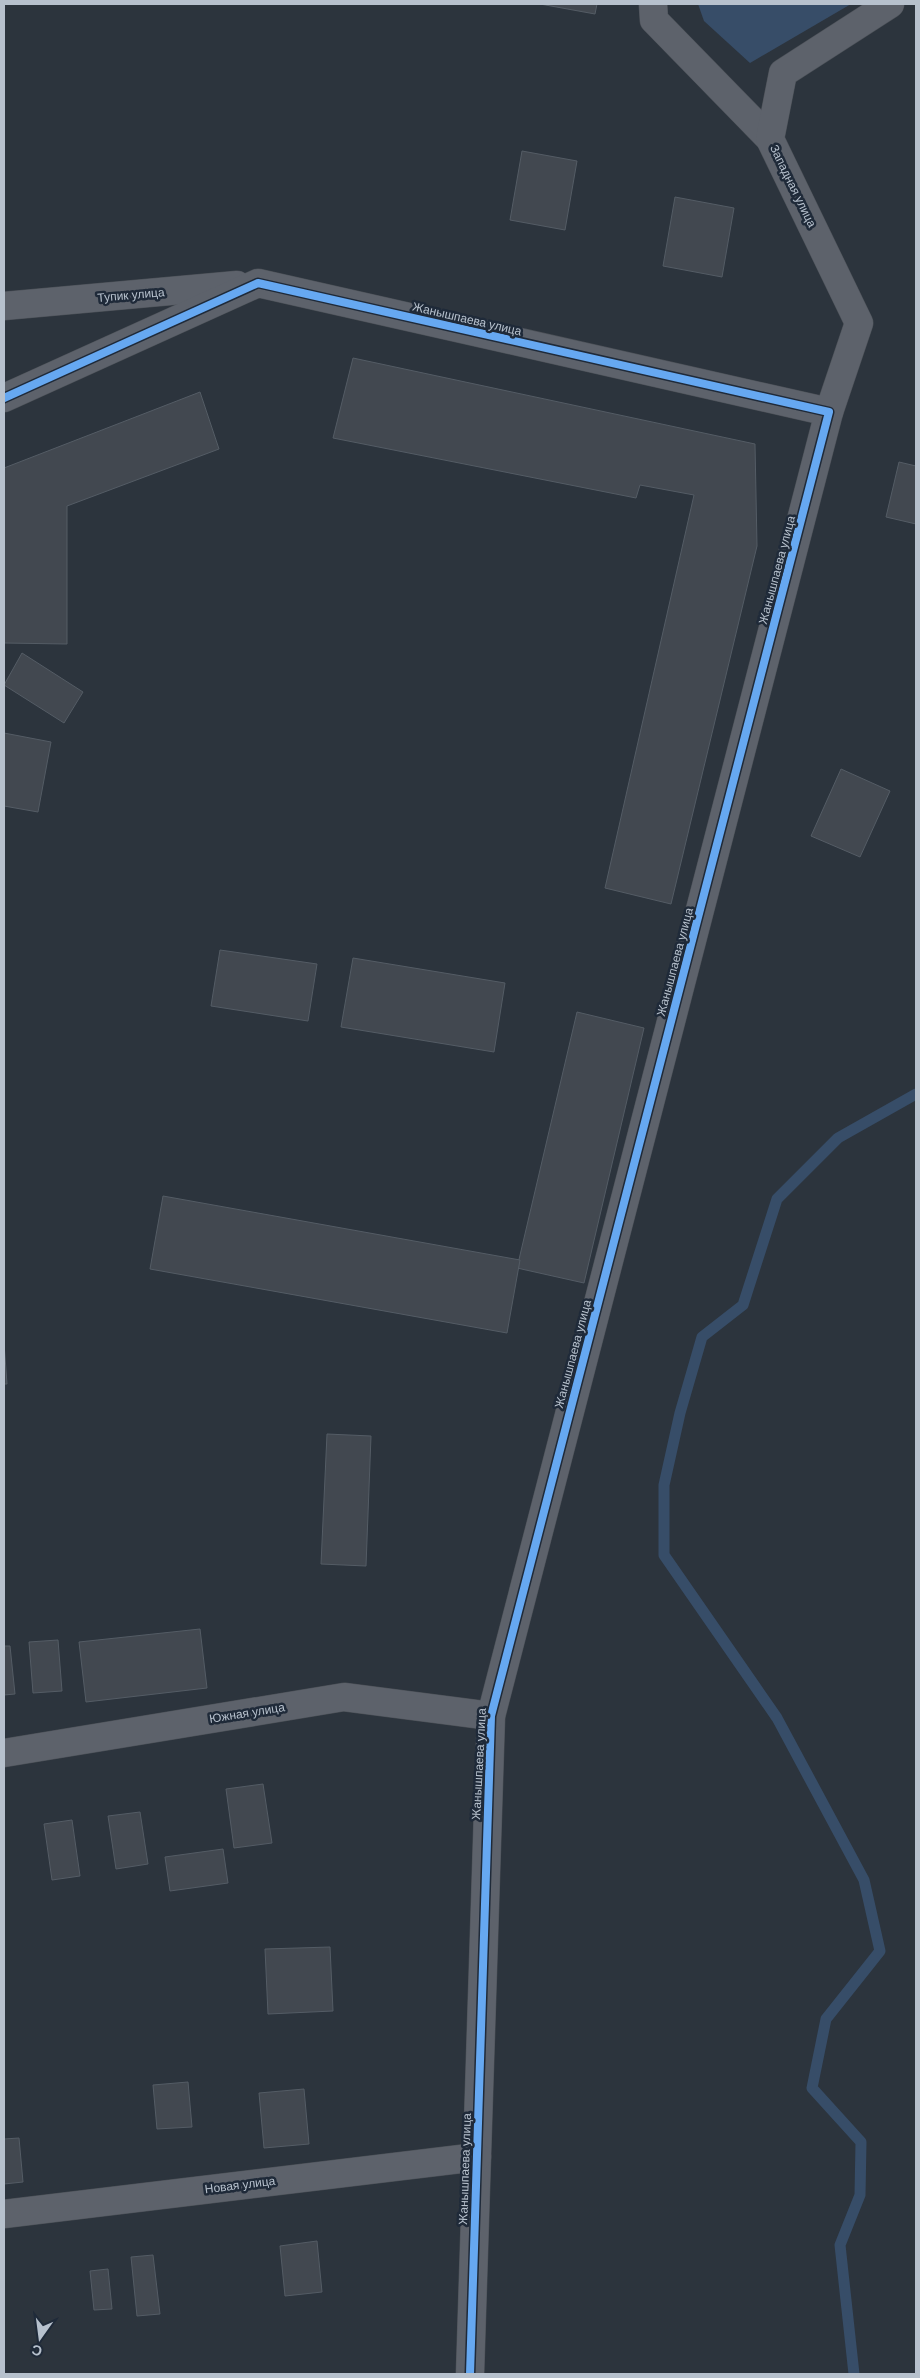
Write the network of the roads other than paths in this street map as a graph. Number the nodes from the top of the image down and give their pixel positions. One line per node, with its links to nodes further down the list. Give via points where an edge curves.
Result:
1 (652, 4): 3 (street, via 654,20)
2 (890, 4): 3 (street, Западная улица, via 783,73)
3 (770, 139): 7 (street, Западная улица, via 859,323)
4 (258, 284): 5 (street, Тупик улица); 6 (street); 7 (street, Жанышпаева улица)
5 (4, 306)
6 (4, 398)
7 (829, 412): 8 (street, Жанышпаева улица)
8 (490, 1716): 9 (street, Южная улица, via 344,1697); 10 (street, Жанышпаева улица)
9 (4, 1753)
10 (477, 2157): 11 (street, Новая улица); 12 (street, Жанышпаева улица)
11 (4, 2214)
12 (470, 2374)

